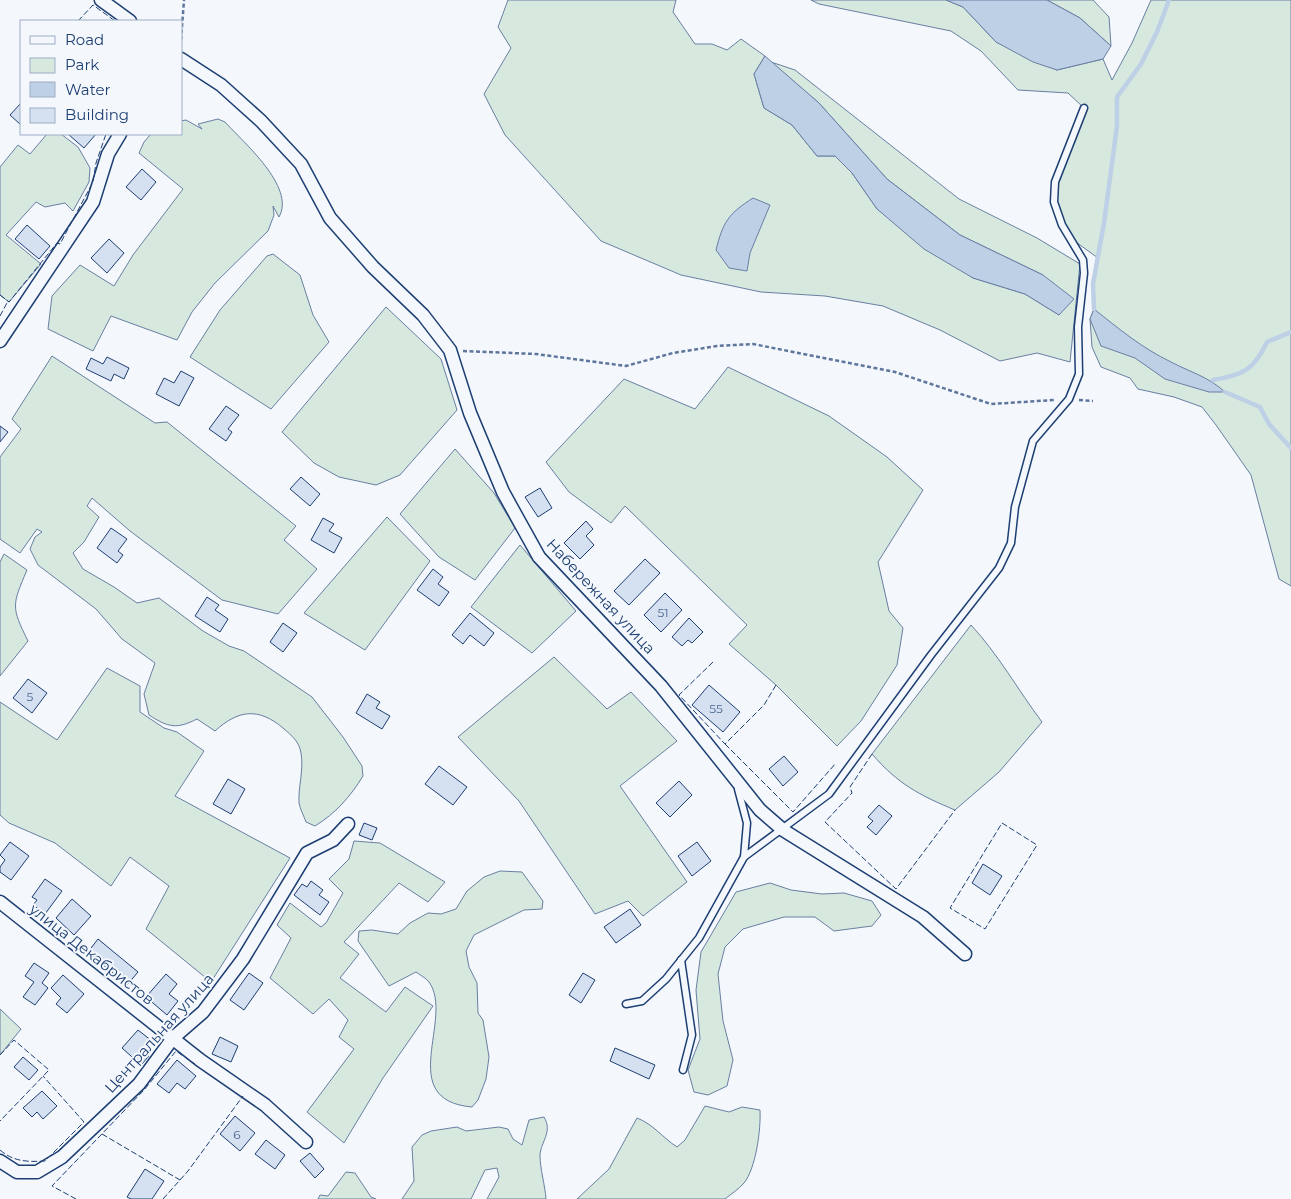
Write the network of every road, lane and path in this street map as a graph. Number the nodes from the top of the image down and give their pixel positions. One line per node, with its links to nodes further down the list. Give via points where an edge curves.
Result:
1 (101, 0): 3 (street)
2 (184, 0): 4 (path)
3 (129, 20)
4 (182, 27)
5 (182, 60): 9 (street, Набережная улица, via 222,85 301,164 330,218 373,267 422,315)
6 (1084, 108): 10 (lane, via 1055,182 1054,202 1062,224 1083,260 1084,273 1078,327 1079,374)
7 (119, 135): 8 (street, via 108,154 93,202)
8 (0, 341)
9 (450, 350): 10 (path, via 536,354 626,366 673,352 752,344 895,372 991,404); 12 (street, Набережная улица, via 470,413 504,492 539,557 661,686)
10 (1069, 399): 11 (path); 14 (lane, via 1033,441 1015,507 1010,543 999,568 829,794)
11 (1093, 401)
12 (734, 778): 14 (street, Набережная улица, via 760,810); 15 (lane, via 747,823)
13 (348, 824): 20 (street, Центральная улица, via 333,840 307,853 243,959 203,1012)
14 (783, 830): 15 (lane); 17 (street, Набережная улица, via 923,917)
15 (744, 857): 18 (lane, via 699,938)
16 (0, 902): 20 (street, улица Декабристов)
17 (965, 954)
18 (681, 960): 19 (lane, via 642,1001); 21 (lane, via 692,1035)
19 (626, 1004)
20 (173, 1038): 22 (street, улица Декабристов, via 265,1105); 23 (street, Центральная улица, via 139,1084 62,1157 37,1172 17,1172)
21 (683, 1070)
22 (306, 1142)
23 (0, 1162)

